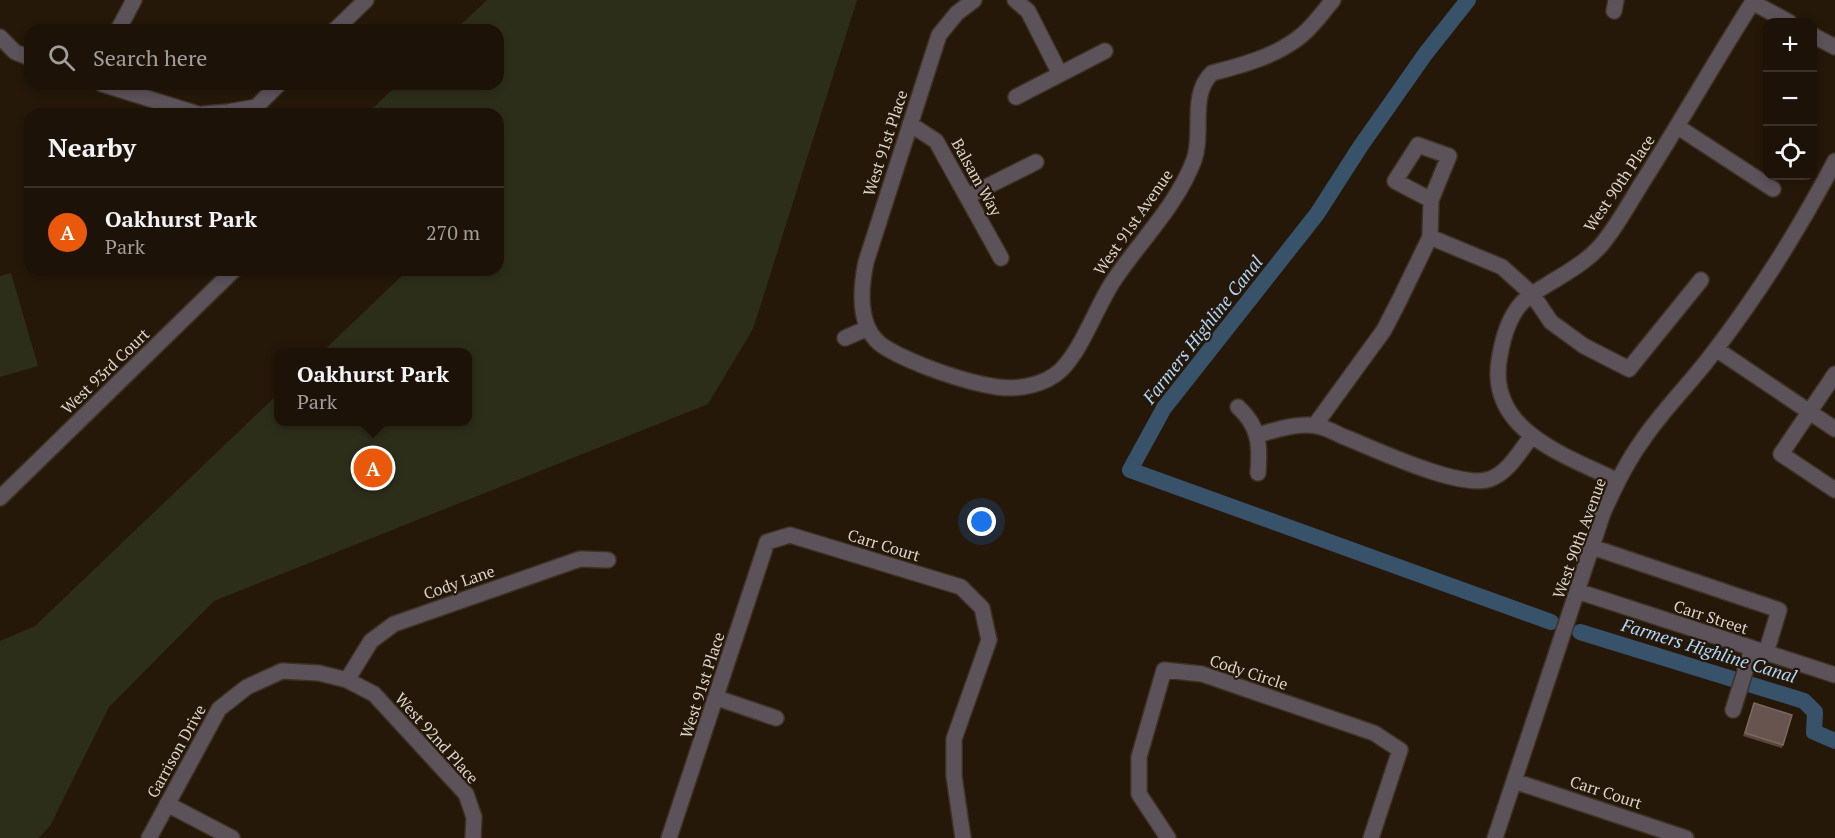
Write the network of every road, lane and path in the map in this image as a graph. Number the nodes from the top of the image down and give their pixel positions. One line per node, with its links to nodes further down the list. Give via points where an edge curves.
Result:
1 (134, 0): 8 (street)
2 (366, 0): 9 (street)
3 (974, 0): 21 (street, West 91st Place, via 939,35)
4 (1015, 0): 15 (street, via 1028,10)
5 (1333, 0): 33 (street, West 91st Avenue, via 1286,47 1206,78 1199,95 1199,140 1185,181 1114,280 1062,369 1048,380 998,387 958,376 903,358 879,344)
6 (1753, 1): 7 (street); 22 (street, West 90th Place)
7 (1782, 18)
8 (121, 24)
9 (341, 24)
10 (0, 37): 14 (street)
11 (1817, 38): 12 (street)
12 (1835, 47)
13 (1104, 51): 15 (street)
14 (24, 55)
15 (1060, 74): 18 (street)
16 (121, 90): 19 (street)
17 (273, 90): 20 (street)
18 (1016, 97)
19 (179, 108)
20 (250, 108)
21 (910, 124): 26 (street, Balsam Way, via 936,141); 33 (street, West 91st Place, via 862,281 863,313)
22 (1678, 127): 25 (street); 32 (street, West 90th Place, via 1605,241 1578,266)
23 (1835, 161): 35 (street, West 90th Avenue, via 1783,252)
24 (1036, 162): 26 (street)
25 (1773, 189)
26 (968, 196): 29 (street, Balsam Way)
27 (1431, 200): 28 (street)
28 (1430, 237): 32 (street, via 1502,267); 39 (street, via 1384,330)
29 (1001, 258)
30 (228, 276): 46 (street, West 93rd Court)
31 (1701, 280): 32 (street, via 1629,369 1584,346 1551,322)
32 (1532, 294): 42 (street, West 90th Place, via 1511,319 1498,365 1498,388 1504,404)
33 (868, 328): 34 (street)
34 (845, 338)
35 (1716, 350): 38 (street); 44 (street, West 90th Avenue, via 1642,441)
36 (1835, 374): 38 (street)
37 (1238, 407): 41 (street, via 1248,416)
38 (1809, 412): 40 (street); 45 (street, via 1781,454)
39 (1315, 425): 41 (street); 42 (street, via 1435,473 1471,481 1490,480 1504,470)
40 (1835, 429)
41 (1257, 435): 43 (street)
42 (1531, 437): 44 (street, West 90th Place)
43 (1258, 473)
44 (1618, 481): 48 (street, West 90th Avenue)
45 (1835, 490)
46 (0, 498)
47 (767, 542): 54 (street, West 91st Place); 63 (street, Carr Court, via 790,535 961,587 982,608 989,640 954,739 954,777)
48 (1592, 547): 50 (street, West 90th Avenue); 51 (street, via 1779,610)
49 (608, 560): 53 (street, Cody Lane, via 580,559 394,624 371,641)
50 (1577, 591): 51 (street, Carr Street); 57 (street, West 90th Avenue)
51 (1759, 651): 52 (street, Carr Street); 55 (street, via 1743,678)
52 (1835, 675)
53 (348, 680): 58 (street, Garrison Drive, via 319,673 282,671 247,687 219,709); 61 (street, West 92nd Place, via 374,694 466,794 474,817)
54 (717, 698): 56 (street); 62 (street, West 91st Place)
55 (1733, 710)
56 (776, 718)
57 (1514, 781): 66 (street, West 90th Avenue); 67 (street, Carr Court)
58 (167, 804): 59 (street, Garrison Drive); 60 (street)
59 (148, 838)
60 (232, 838)
61 (473, 838)
62 (669, 838)
63 (963, 838)
64 (1168, 838): 65 (street, Cody Circle, via 1139,794 1139,757 1164,670 1213,678 1374,733 1400,750)
65 (1371, 838)
66 (1495, 838)
67 (1686, 838)

